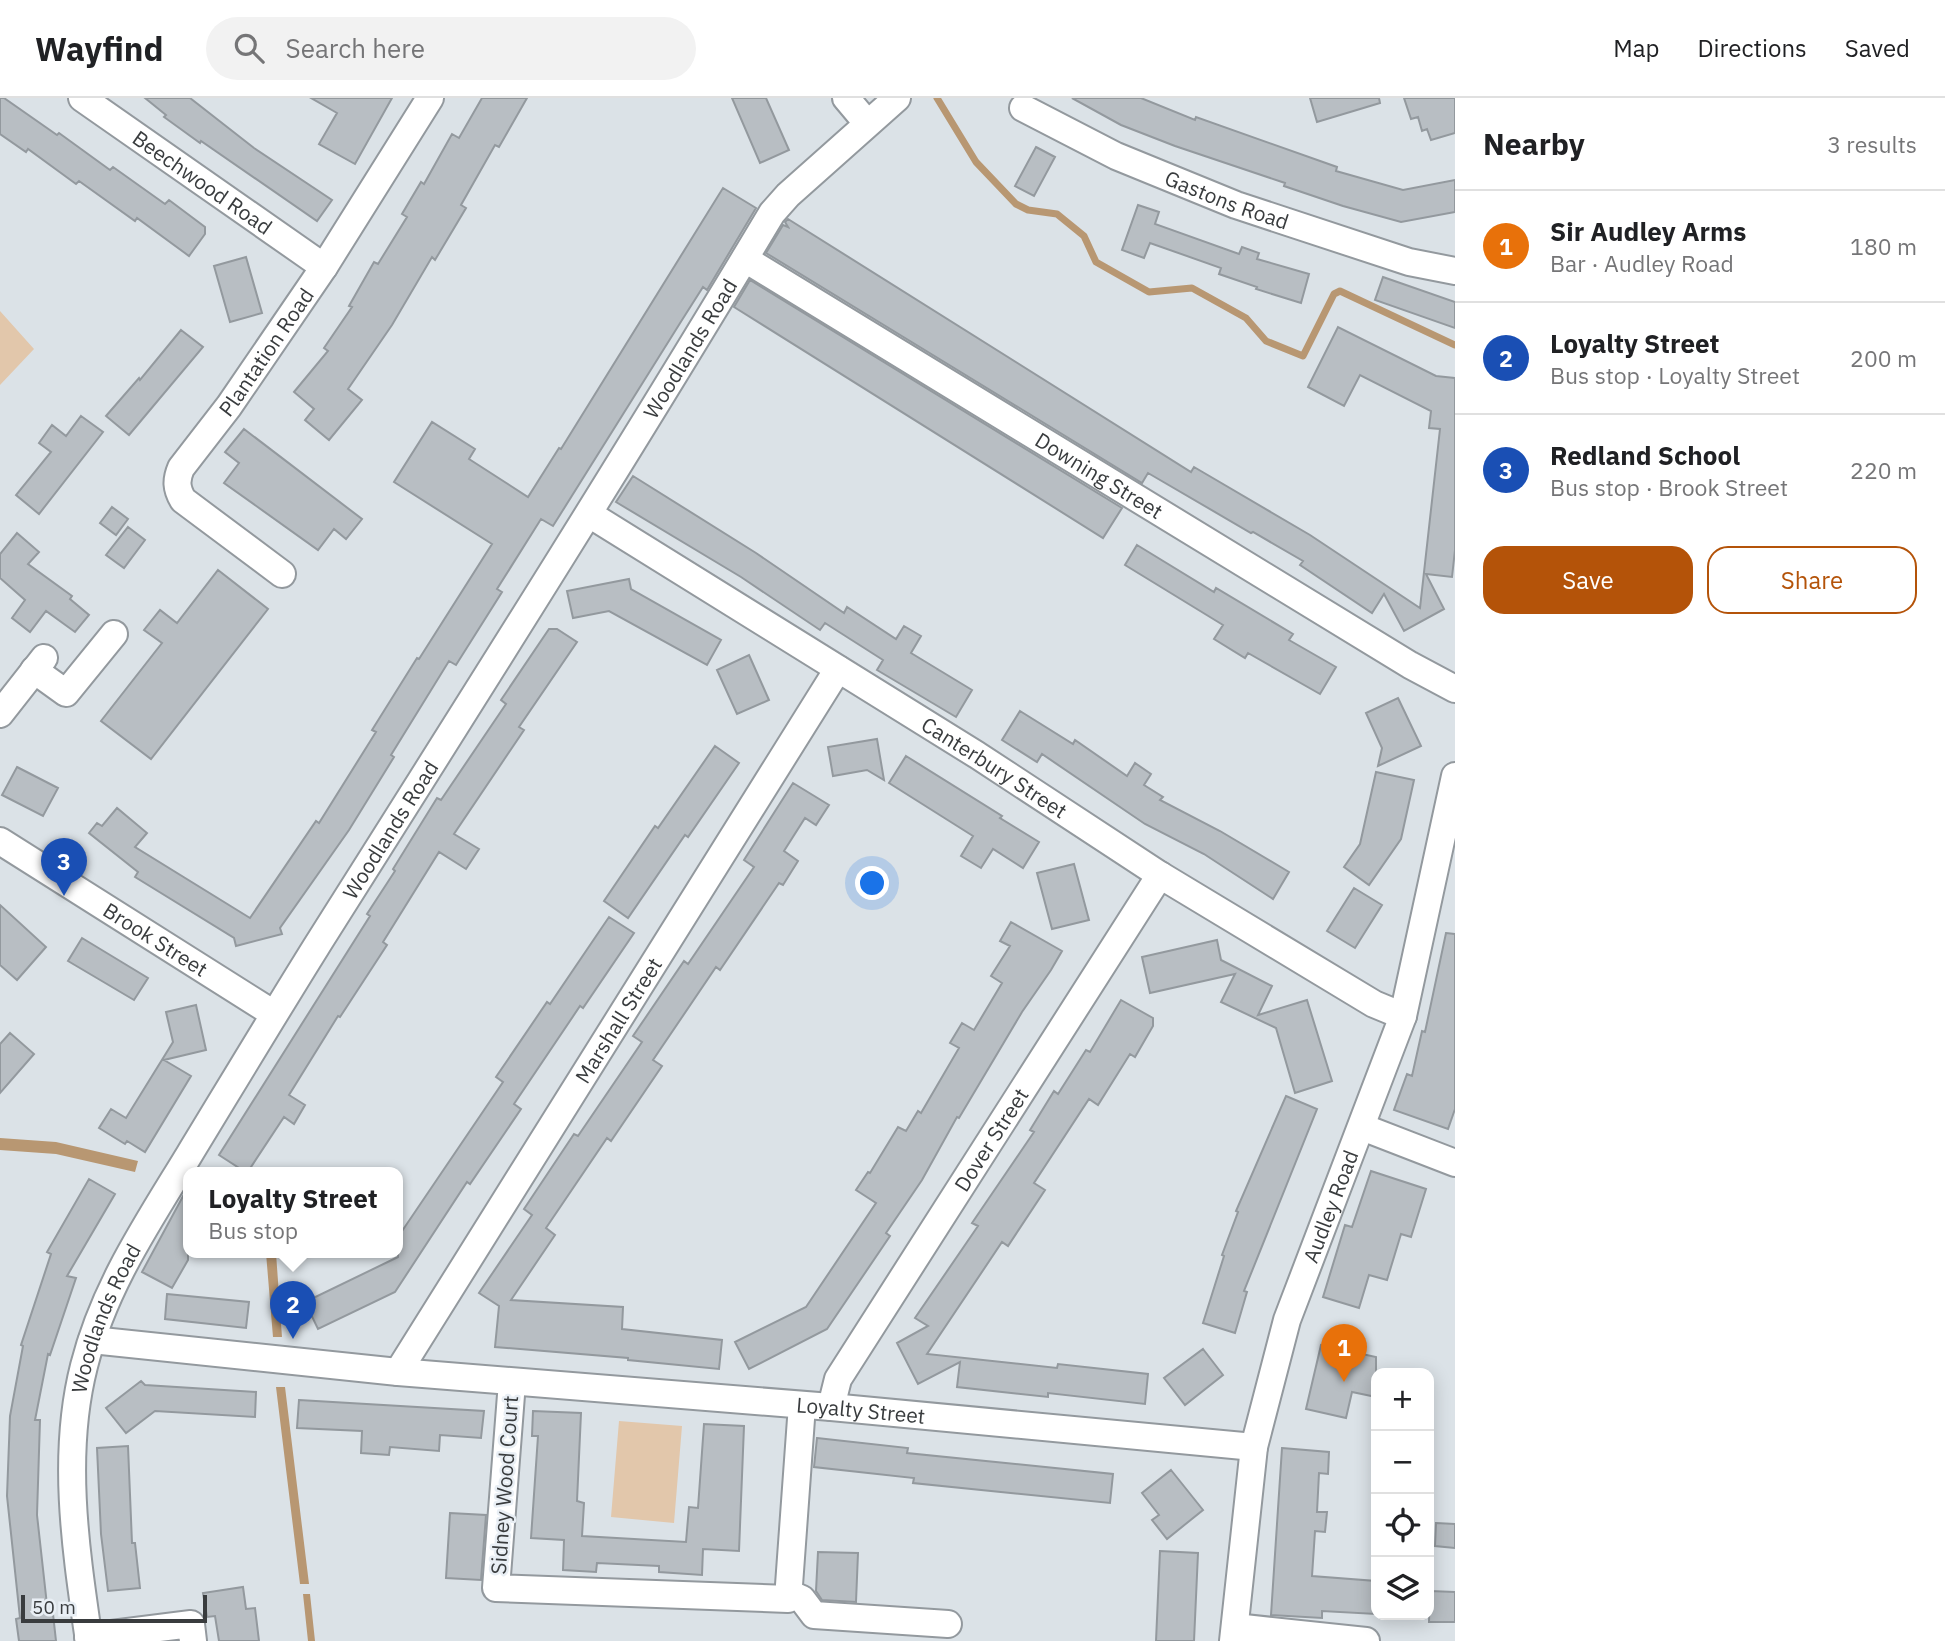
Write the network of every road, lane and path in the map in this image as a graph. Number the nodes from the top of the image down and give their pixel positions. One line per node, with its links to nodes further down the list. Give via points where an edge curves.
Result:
1 (82, 98): 8 (street, Beechwood Road)
2 (430, 98): 8 (street, Plantation Road)
3 (846, 98): 6 (street)
4 (897, 98): 6 (street, Woodlands Road)
5 (1023, 108): 9 (street, Gastons Road, via 1116,156 1236,205)
6 (867, 123): 7 (street, Woodlands Road, via 788,195)
7 (745, 259): 10 (street, Woodlands Road); 15 (street, Downing Street)
8 (324, 267): 11 (street, Plantation Road, via 229,407 181,468 176,485 183,499)
9 (1450, 272)
10 (589, 514): 13 (street, Canterbury Street); 21 (street, Woodlands Road)
11 (282, 574)
12 (114, 634): 14 (street, via 66,693 39,664)
13 (838, 669): 20 (street, Canterbury Street); 26 (street, Marshall Street)
14 (9, 685): 16 (street)
15 (1455, 689)
16 (0, 714)
17 (1455, 776): 19 (street, Audley Road)
18 (0, 841): 21 (street, Brook Street)
19 (1445, 874): 22 (street, Audley Road)
20 (1160, 875): 22 (street, Canterbury Street, via 1374,1004); 29 (street, Dover Street, via 838,1379)
21 (274, 1014): 25 (street, Woodlands Road, via 125,1262)
22 (1403, 1016): 23 (street, Audley Road)
23 (1362, 1127): 24 (street); 30 (street, Audley Road, via 1287,1320)
24 (1455, 1163)
25 (92, 1340): 26 (street, Loyalty Street); 34 (street, Woodlands Road, via 77,1396 72,1505)
26 (398, 1372): 27 (street, Loyalty Street)
27 (512, 1382): 28 (street, Loyalty Street); 31 (street, Sidney Wood Court, via 496,1588)
28 (802, 1405): 29 (street, Loyalty Street); 31 (street)
29 (831, 1407): 30 (street, Loyalty Street)
30 (1254, 1447): 33 (street, Audley Road)
31 (788, 1596): 32 (street, via 802,1599 819,1616)
32 (948, 1624)
33 (1234, 1634): 36 (street)
34 (89, 1639): 35 (street, via 191,1624)
35 (193, 1641)
36 (1366, 1641)

